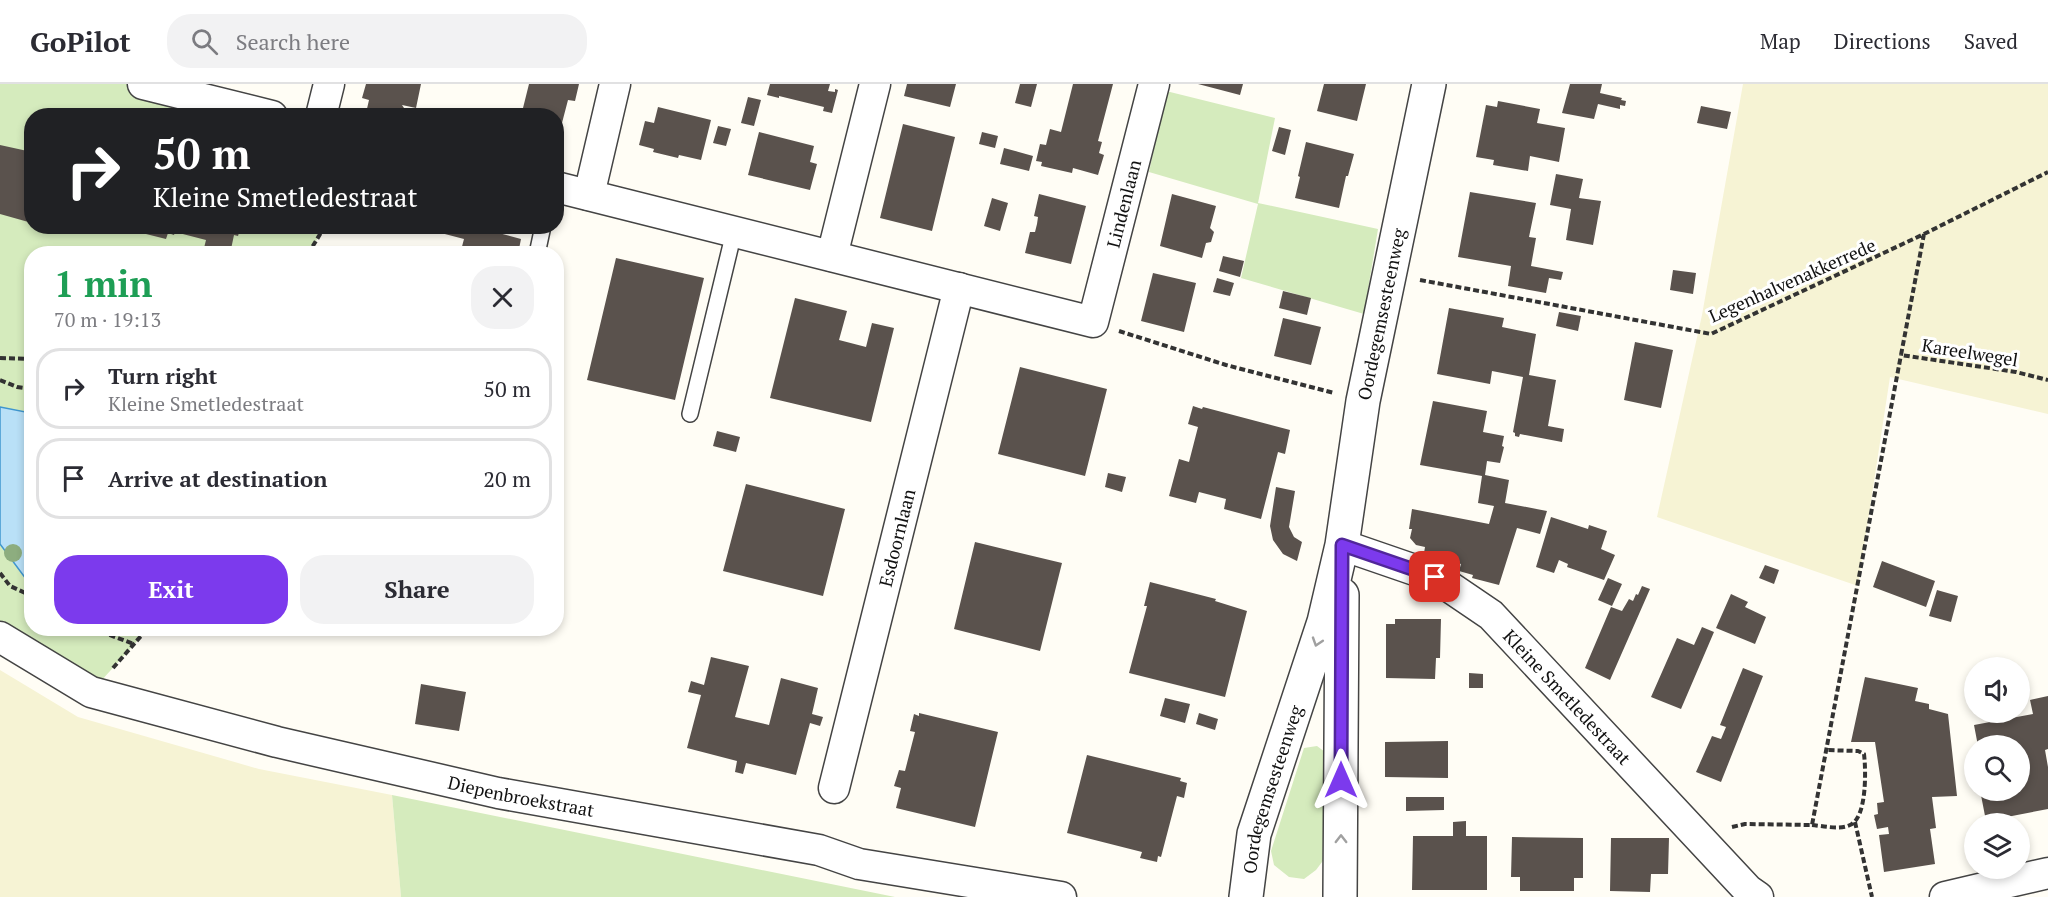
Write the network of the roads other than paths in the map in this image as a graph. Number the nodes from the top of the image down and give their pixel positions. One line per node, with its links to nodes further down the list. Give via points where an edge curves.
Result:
1 (143, 84): 7 (street)
2 (329, 84): 8 (street)
3 (615, 84): 10 (street)
4 (875, 84): 12 (street)
5 (1154, 84): 13 (street, Lindenlaan, via 1093,322)
6 (1429, 84): 15 (street, Oordegemsesteenweg, via 1363,401)
7 (240, 108)
8 (323, 108)
9 (564, 189): 10 (street)
10 (589, 195): 11 (street)
11 (734, 232): 12 (street); 14 (lane)
12 (832, 256): 13 (street)
13 (959, 288): 17 (street, Esdoornlaan)
14 (690, 414)
15 (1342, 545): 20 (street, Oordegemsesteenweg, one-way to 20, via 1324,622 1254,834); 21 (street, Oordegemsesteenweg, one-way to 15); 22 (street, Kleine Smetledestraat, via 1435,577 1491,615)
16 (0, 637): 19 (street, Diepenbroekstraat, via 91,692 277,742 498,793 819,850 859,864)
17 (834, 788)
18 (2048, 873): 23 (street)
19 (1061, 897)
20 (1246, 897)
21 (1340, 897)
22 (1758, 897)
23 (1945, 897)

